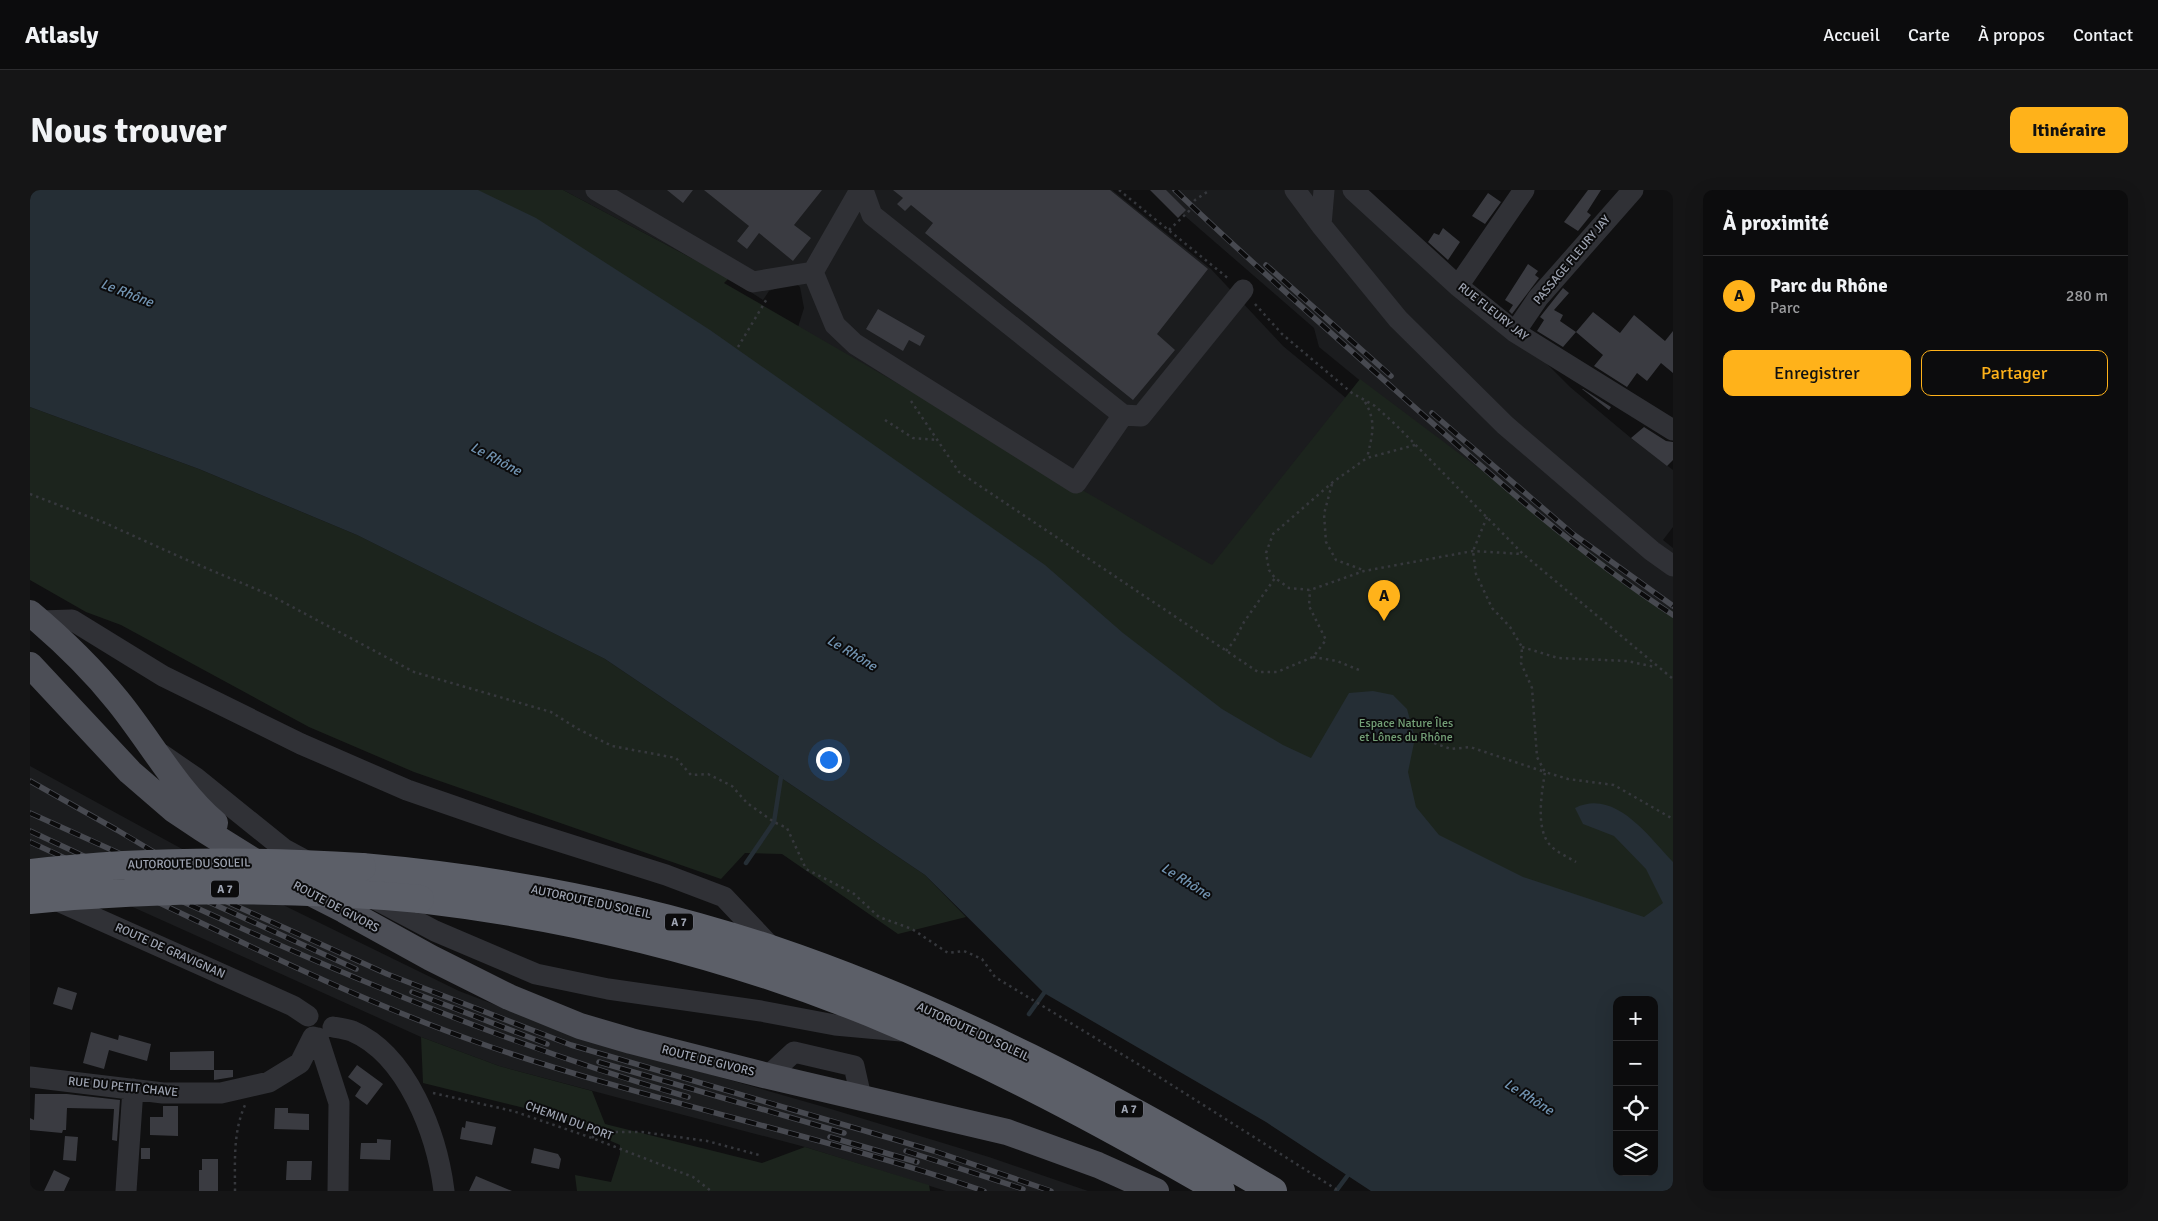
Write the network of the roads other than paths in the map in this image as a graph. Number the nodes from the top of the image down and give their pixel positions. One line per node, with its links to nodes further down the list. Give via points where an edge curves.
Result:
1 (596, 190): 9 (street, via 754,282)
2 (861, 190): 9 (street); 13 (street, via 872,215)
3 (1295, 190): 8 (street)
4 (1324, 190): 8 (street)
5 (1353, 190): 10 (street, RUE FLEURY JAY)
6 (1524, 190): 10 (street)
7 (1633, 190): 12 (street, PASSAGE FLEURY JAY, via 1538,298)
8 (1322, 225): 15 (street, via 1398,319 1505,424)
9 (813, 272): 13 (street, via 835,325 855,344 1076,483)
10 (1458, 286): 12 (street, RUE FLEURY JAY)
11 (1243, 290): 13 (street, via 1141,416)
12 (1515, 332): 14 (street, RUE FLEURY JAY)
13 (1123, 415)
14 (1673, 430)
15 (1673, 566)
16 (33, 619): 18 (main road, ROUTE DE GIVORS, via 83,662); 25 (street, via 72,620 162,676 301,744 406,790 666,874 724,897)
17 (30, 665): 20 (main road, ROUTE DE GIVORS)
18 (155, 750): 19 (main road, ROUTE DE GIVORS); 26 (street, via 196,778 284,849 434,931 523,970 608,989 836,1025)
19 (172, 774): 20 (main road, via 166,786); 22 (main road, ROUTE DE GIVORS, via 197,807)
20 (152, 792): 22 (main road, ROUTE DE GIVORS, via 201,828)
21 (30, 873): 25 (highway, AUTOROUTE DU SOLEIL / A 7, bridge, via 167,863 266,862 362,867 437,875 570,897 670,920)
22 (281, 878): 33 (main road, ROUTE DE GIVORS, via 431,958 530,1006 580,1026 631,1042 1007,1132 1098,1165)
23 (30, 889): 27 (street, ROUTE DE GRAVIGNAN, via 284,1002 308,1016 307,1031)
24 (30, 900): 26 (highway, AUTOROUTE DU SOLEIL / A 7, bridge, via 224,889 294,890 420,899 560,921 664,945 793,985)
25 (774, 950): 35 (highway, AUTOROUTE DU SOLEIL / A 7, via 898,996 1032,1059 1134,1112)
26 (915, 1032): 34 (highway, AUTOROUTE DU SOLEIL / A 7, via 1090,1118)
27 (322, 1034): 29 (street, RUE DU PETIT CHAVE, via 300,1063 268,1082 221,1093 162,1093); 31 (street, via 339,1103); 32 (street, via 351,1030 390,1059 425,1119 437,1151)
28 (30, 1077): 29 (street, RUE DU PETIT CHAVE)
29 (133, 1089): 30 (street)
30 (126, 1191)
31 (338, 1191)
32 (444, 1191)
33 (1156, 1191)
34 (1221, 1191)
35 (1273, 1191)

